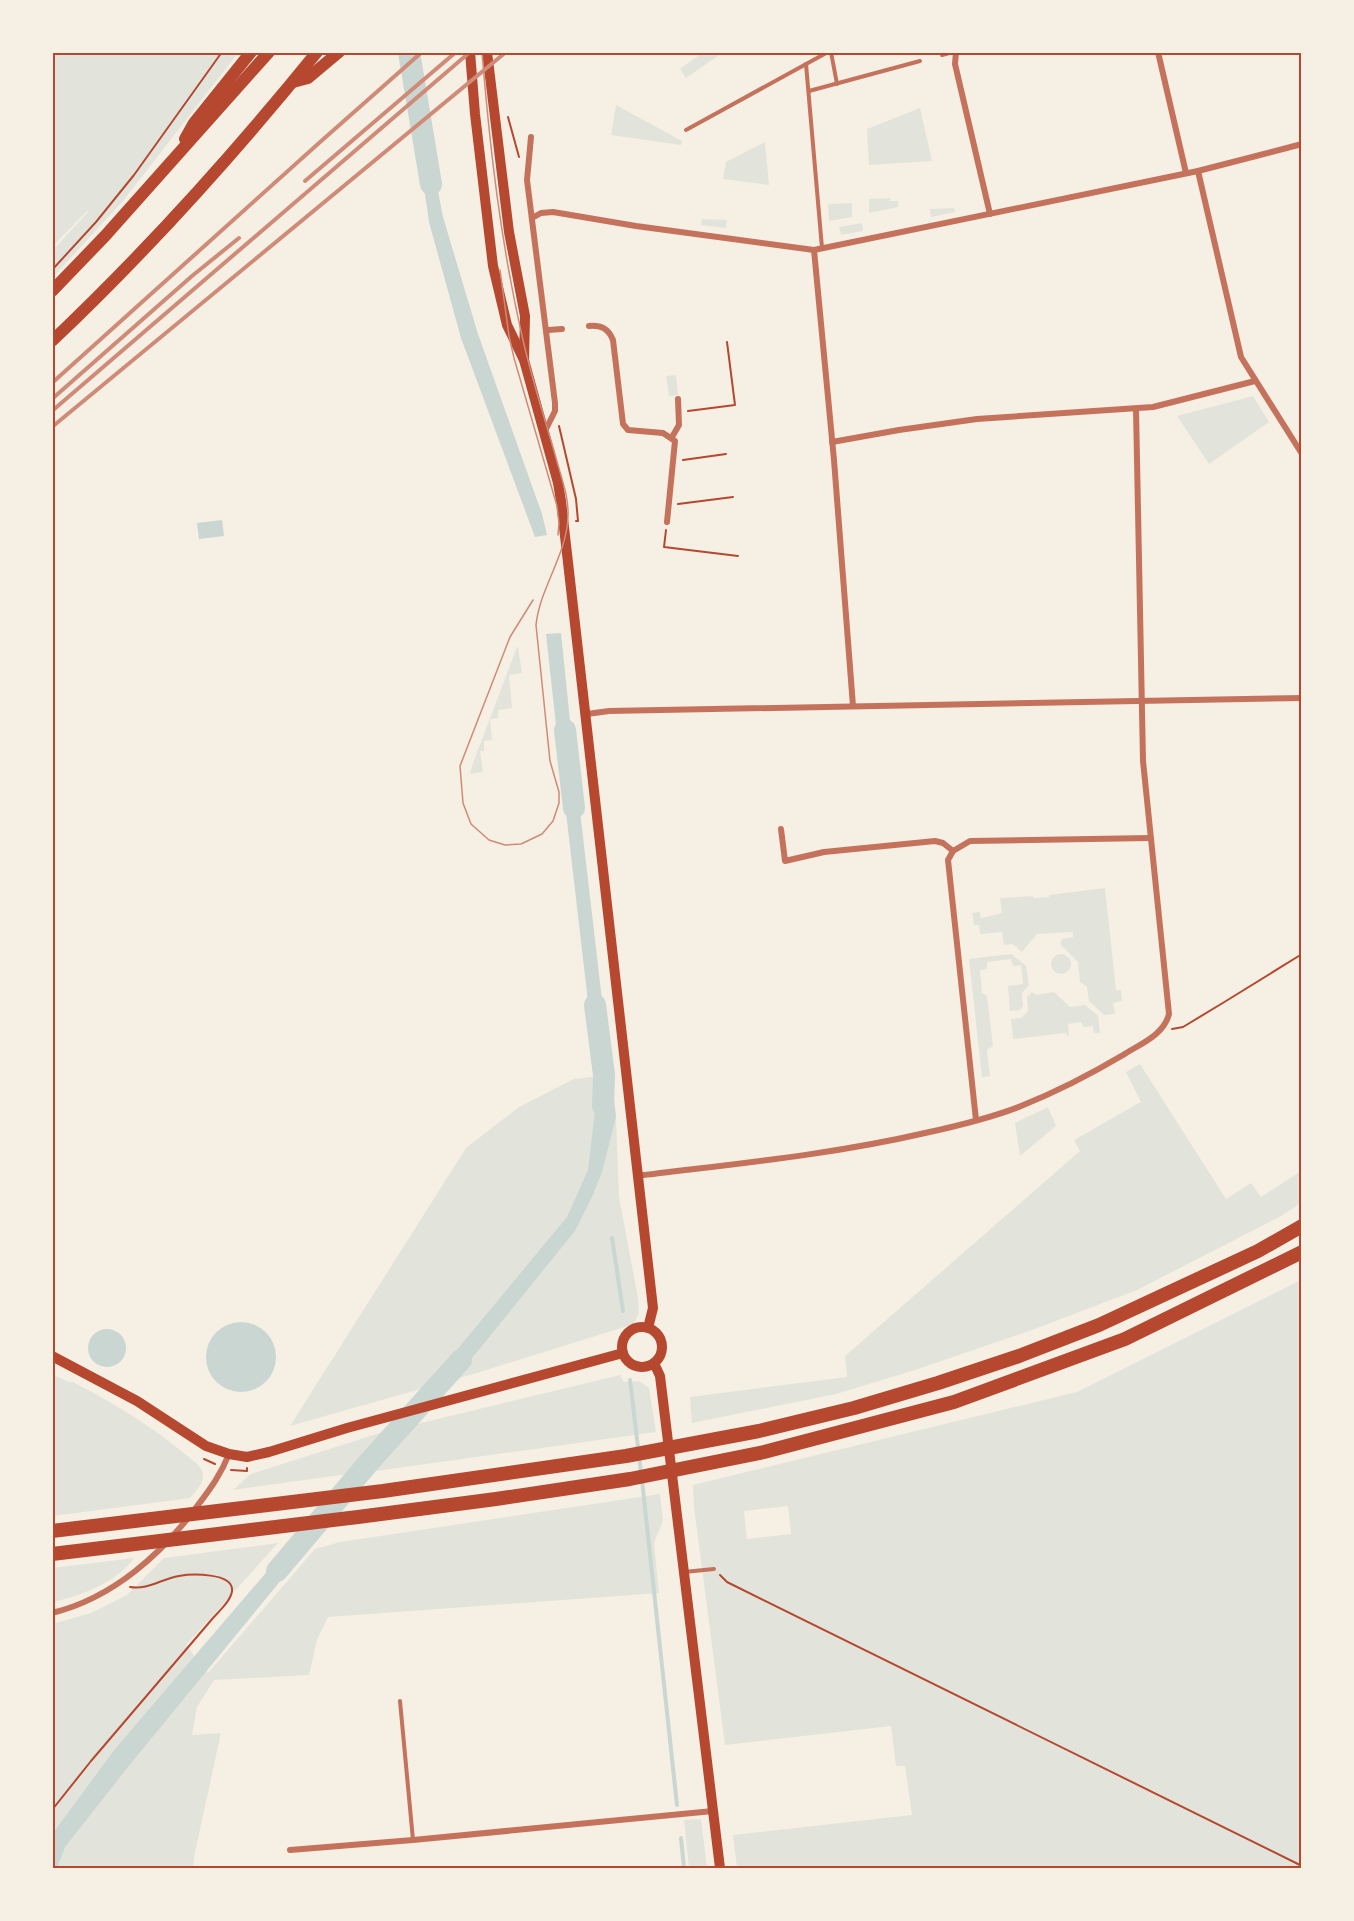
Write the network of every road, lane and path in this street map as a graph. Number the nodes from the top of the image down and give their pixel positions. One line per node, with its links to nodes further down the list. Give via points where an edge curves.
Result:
1 (222, 52): 29 (path, via 134,175)
2 (251, 52): 21 (highway, via 194,123)
3 (269, 52): 21 (highway)
4 (317, 52): 14 (highway)
5 (339, 52): 14 (highway, via 308,78)
6 (470, 52): 36 (main road, via 493,266 507,325)
7 (487, 52): 36 (main road, via 500,175 525,316)
8 (829, 52): 13 (lane); 15 (lane)
9 (954, 52): 11 (lane); 25 (street)
10 (1158, 52): 24 (street)
11 (942, 56)
12 (920, 61): 15 (lane)
13 (806, 64): 16 (lane); 18 (lane)
14 (293, 82): 34 (highway, via 186,205)
15 (837, 84): 16 (lane)
16 (809, 91): 27 (lane)
17 (507, 115): 22 (path, via 518,155)
18 (686, 130)
19 (531, 137): 22 (street)
20 (1302, 144): 23 (street)
21 (176, 156): 30 (highway)
22 (527, 170): 26 (street)
23 (1198, 171): 24 (street); 37 (street, via 1241,357)
24 (1186, 173): 25 (street)
25 (990, 214): 27 (street)
26 (532, 218): 28 (street, via 553,212); 33 (street)
27 (822, 248): 28 (street)
28 (814, 250): 44 (street)
29 (52, 270)
30 (52, 291)
31 (589, 326): 43 (street, via 602,326 613,339 623,423 628,430)
32 (562, 329): 33 (street)
33 (548, 330): 40 (street)
34 (52, 341)
35 (727, 342): 41 (path, via 735,405)
36 (524, 360): 42 (main road)
37 (1256, 381): 39 (street); 46 (street)
38 (678, 399): 41 (street)
39 (1136, 409): 44 (street, via 977,419); 54 (street)
40 (555, 411): 42 (street); 50 (path)
41 (680, 412): 43 (street, via 679,425)
42 (544, 433): 56 (main road, via 561,501)
43 (672, 437): 47 (street, via 676,445)
44 (832, 442): 55 (street)
45 (726, 454): 47 (path)
46 (1302, 454)
47 (674, 461): 49 (street)
48 (733, 497): 49 (path)
49 (669, 505): 51 (street)
50 (578, 521)
51 (667, 522): 52 (path, via 664,547)
52 (738, 556)
53 (1302, 698): 54 (street)
54 (1143, 702): 55 (street); 58 (street, via 1143,761)
55 (853, 706): 56 (street)
56 (587, 714): 63 (main road)
57 (781, 829): 59 (street, via 785,861 824,852 934,841)
58 (1150, 838): 59 (street, via 970,841); 61 (street, via 1169,1014)
59 (953, 851): 62 (street, via 948,860)
60 (1302, 954): 61 (path, via 1183,1027)
61 (1160, 1031): 62 (street, via 1048,1094)
62 (976, 1120): 63 (street, via 862,1147)
63 (637, 1176): 66 (main road, via 653,1308)
64 (1302, 1226): 71 (highway, via 1258,1251 1099,1325 1019,1356 886,1399 759,1431 626,1456 383,1491)
65 (1302, 1252): 72 (highway, via 1103,1347 954,1402 764,1452 630,1479)
66 (648, 1328): 67 (main road, via 636,1328 626,1335); 69 (main road, via 661,1340 661,1353)
67 (623, 1353): 69 (main road, via 633,1365 644,1367); 70 (main road, via 258,1455)
68 (52, 1356): 70 (main road, via 137,1401 206,1446)
69 (654, 1363): 74 (main road, via 660,1376)
70 (229, 1454): 75 (street, via 216,1483 180,1530)
71 (52, 1531)
72 (52, 1554)
73 (714, 1569): 74 (lane); 82 (path, via 727,1581)
74 (683, 1572): 79 (main road)
75 (116, 1585): 76 (street, via 87,1601); 78 (path, via 141,1589 172,1577 199,1575 224,1580 232,1591)
76 (52, 1612)
77 (400, 1701): 80 (lane)
78 (52, 1810)
79 (713, 1811): 80 (street); 83 (main road)
80 (413, 1840): 81 (street)
81 (290, 1850)
82 (1302, 1866)
83 (720, 1869)

